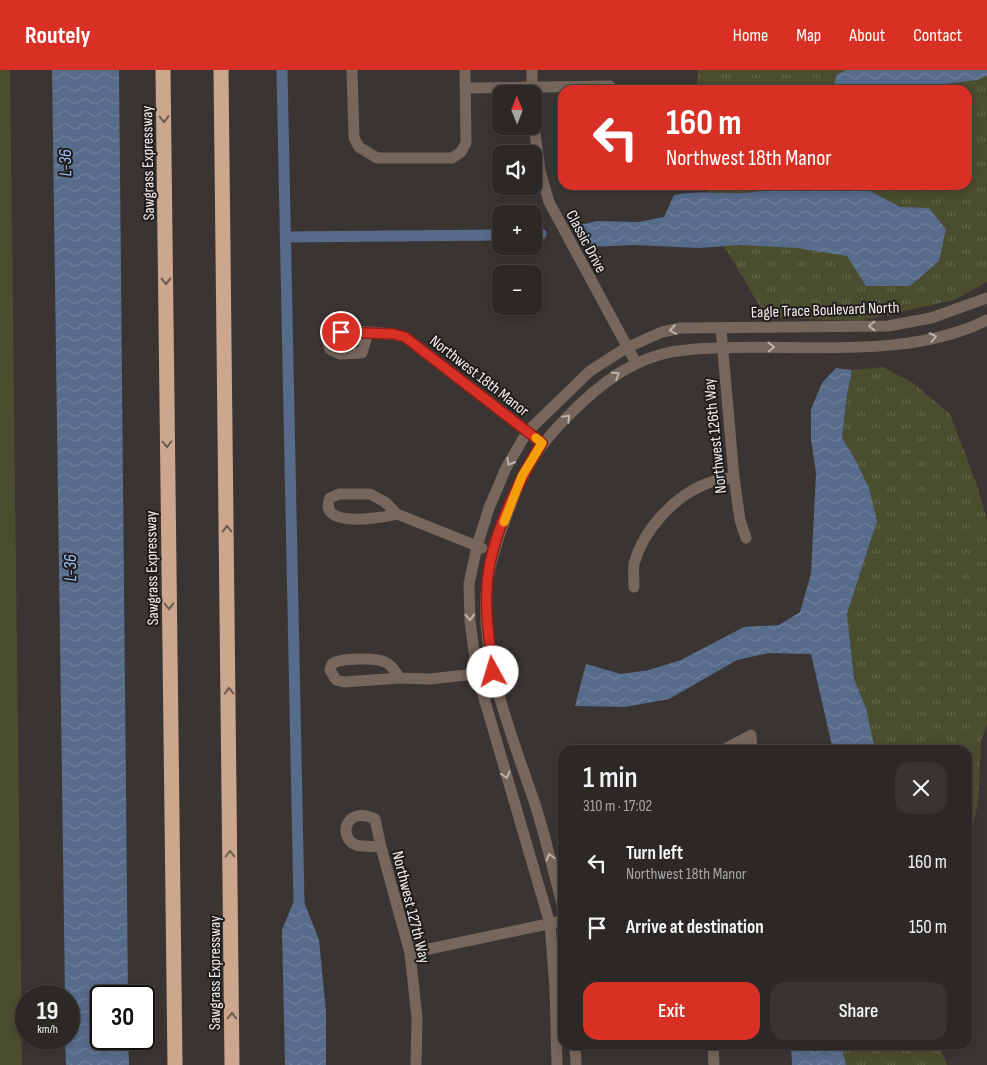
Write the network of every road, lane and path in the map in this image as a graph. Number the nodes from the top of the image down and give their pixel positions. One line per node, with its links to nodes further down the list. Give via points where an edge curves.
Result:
1 (163, 70): 39 (highway, Sawgrass Expressway, one-way to 39)
2 (221, 70): 40 (highway, Sawgrass Expressway, one-way to 2)
3 (352, 70): 7 (street, via 354,138 363,150 377,158 452,158 461,152 466,143)
4 (465, 70): 7 (street)
5 (532, 70): 6 (street)
6 (532, 85)
7 (466, 88): 8 (street)
8 (492, 89)
9 (542, 89): 10 (street)
10 (558, 89)
11 (535, 135): 16 (street, Classic Drive, via 540,171 549,202)
12 (987, 298): 14 (street, Eagle Trace Boulevard North, one-way to 14, via 931,318 888,326)
13 (987, 320): 17 (street, one-way to 13, via 893,345 936,337)
14 (721, 329): 16 (street, Eagle Trace Boulevard North, one-way to 16, via 682,328 662,332); 17 (street, Northwest 126th Way)
15 (368, 333): 19 (street, Northwest 18th Manor, via 405,337)
16 (626, 348): 18 (street, Classic Drive); 19 (street, Eagle Trace Boulevard North, via 590,371)
17 (722, 348): 18 (street, via 684,350); 21 (street, Northwest 126th Way)
18 (636, 363): 20 (street, one-way to 18, via 597,387)
19 (528, 432): 20 (street, Northwest 18th Manor); 24 (street, Eagle Trace Boulevard North, one-way to 24, via 506,468)
20 (542, 443): 25 (street, via 522,476)
21 (734, 477): 23 (street, Northwest 126th Way); 26 (street, via 709,482 692,490 660,519 637,556)
22 (397, 514): 22 (street, via 370,494 339,494 330,498 327,504 329,512 338,519 384,518); 24 (street)
23 (746, 538)
24 (477, 546): 25 (street); 28 (street, Eagle Trace Boulevard North, one-way to 28, via 469,584)
25 (493, 552): 27 (street, via 486,587)
26 (634, 587)
27 (493, 672): 28 (street); 33 (street, one-way to 27, via 535,803 510,736)
28 (476, 674): 29 (street, via 430,679); 35 (street, Eagle Trace Boulevard North, one-way to 35)
29 (400, 678): 29 (street, via 388,663 378,660 337,660 330,670 336,680 344,682)
30 (732, 745): 31 (street, via 751,735)
31 (752, 745)
32 (381, 847): 36 (street, Northwest 127th Way)
33 (558, 889)
34 (558, 922): 35 (street)
35 (550, 924): 36 (street); 42 (street, Eagle Trace Boulevard North)
36 (410, 954): 41 (street, Northwest 127th Way, via 417,1018)
37 (575, 1050): 43 (street)
38 (713, 1050): 44 (street)
39 (175, 1065)
40 (232, 1065)
41 (416, 1065)
42 (557, 1065)
43 (576, 1065)
44 (714, 1065)

